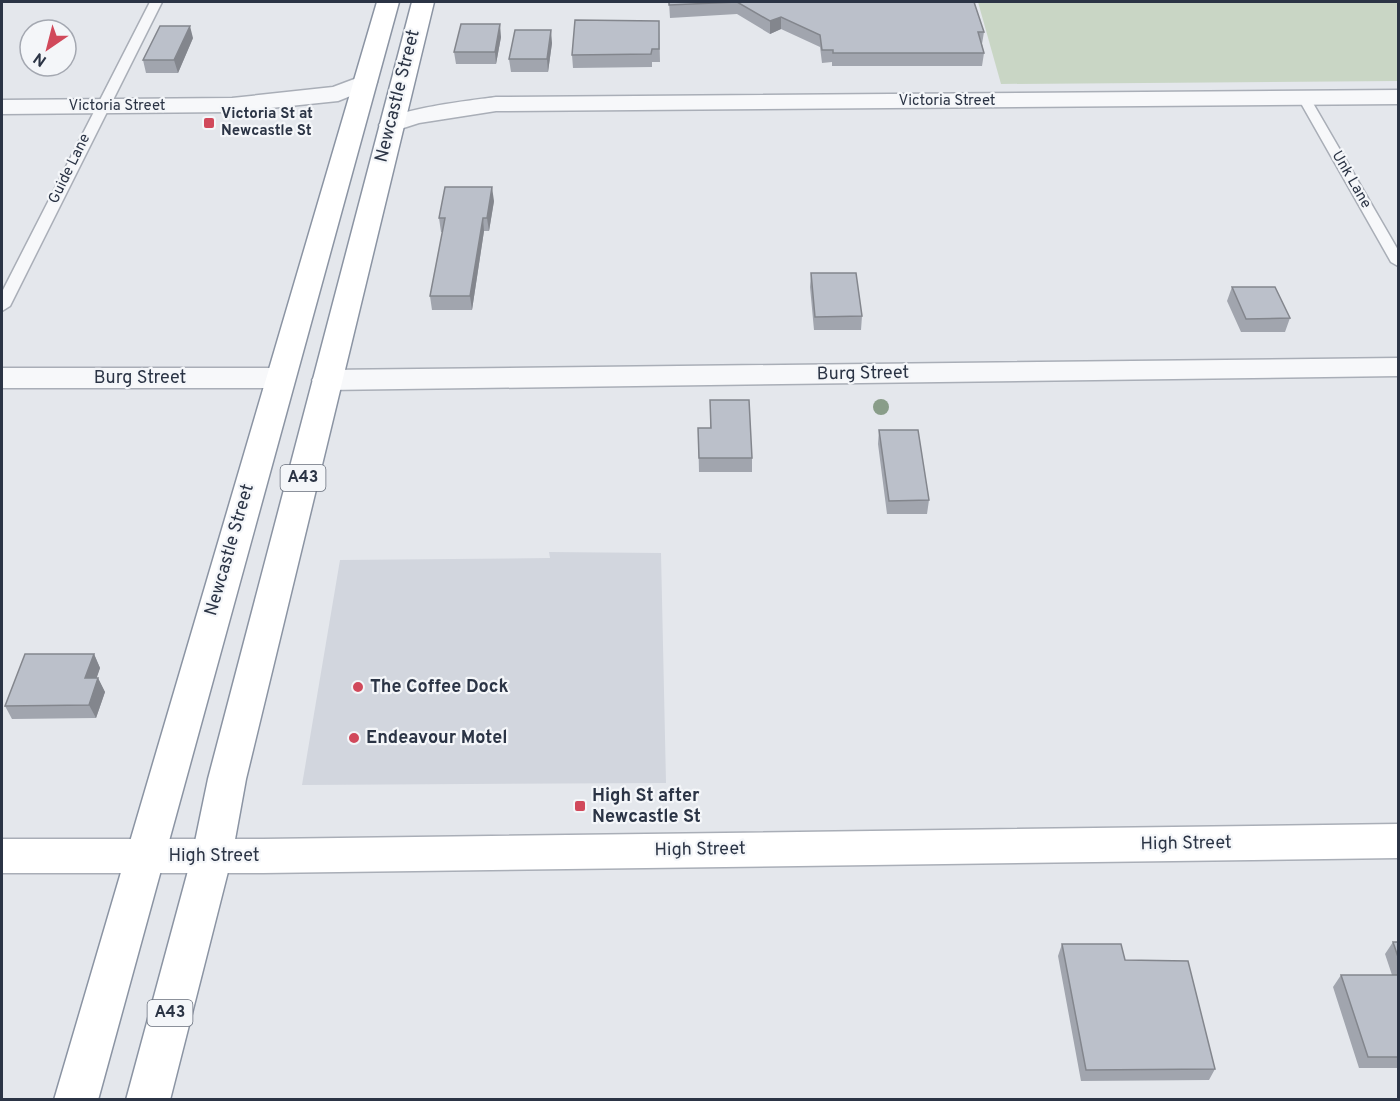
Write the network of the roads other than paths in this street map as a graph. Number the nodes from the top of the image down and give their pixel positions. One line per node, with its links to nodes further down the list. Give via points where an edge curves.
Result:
1 (156, 2): 9 (lane, Guide Lane)
2 (388, 2): 4 (main road, Newcastle Street / A43)
3 (423, 2): 7 (main road, Newcastle Street / A43)
4 (365, 82): 8 (street, Victoria Street, via 338,93); 11 (main road, Newcastle Street / A43)
5 (1398, 97): 6 (street, Victoria Street)
6 (1304, 98): 7 (street, Victoria Street, via 496,104 415,117); 13 (lane, Unk Lane)
7 (397, 100): 11 (main road); 12 (main road); 18 (main road, Newcastle Street / A43)
8 (232, 105): 9 (street, Victoria Street); 11 (street, Victoria Street, via 285,114)
9 (101, 106): 10 (street, Victoria Street); 14 (lane, Guide Lane)
10 (2, 107)
11 (356, 114): 12 (main road, Newcastle Street / A43)
12 (347, 146): 17 (main road, Newcastle Street / A43)
13 (1398, 262)
14 (2, 306)
15 (1398, 367): 18 (street, Burg Street)
16 (2, 378): 17 (street, Burg Street)
17 (279, 378): 20 (main road, Newcastle Street / A43)
18 (327, 380): 22 (main road, Newcastle Street / A43, via 227,779)
19 (1398, 841): 22 (main road, High Street)
20 (144, 855): 21 (main road, High Street); 22 (main road, High Street); 23 (main road, Newcastle Street / A43)
21 (2, 856)
22 (212, 856): 24 (main road, Newcastle Street / A43)
23 (76, 1100)
24 (148, 1100)

